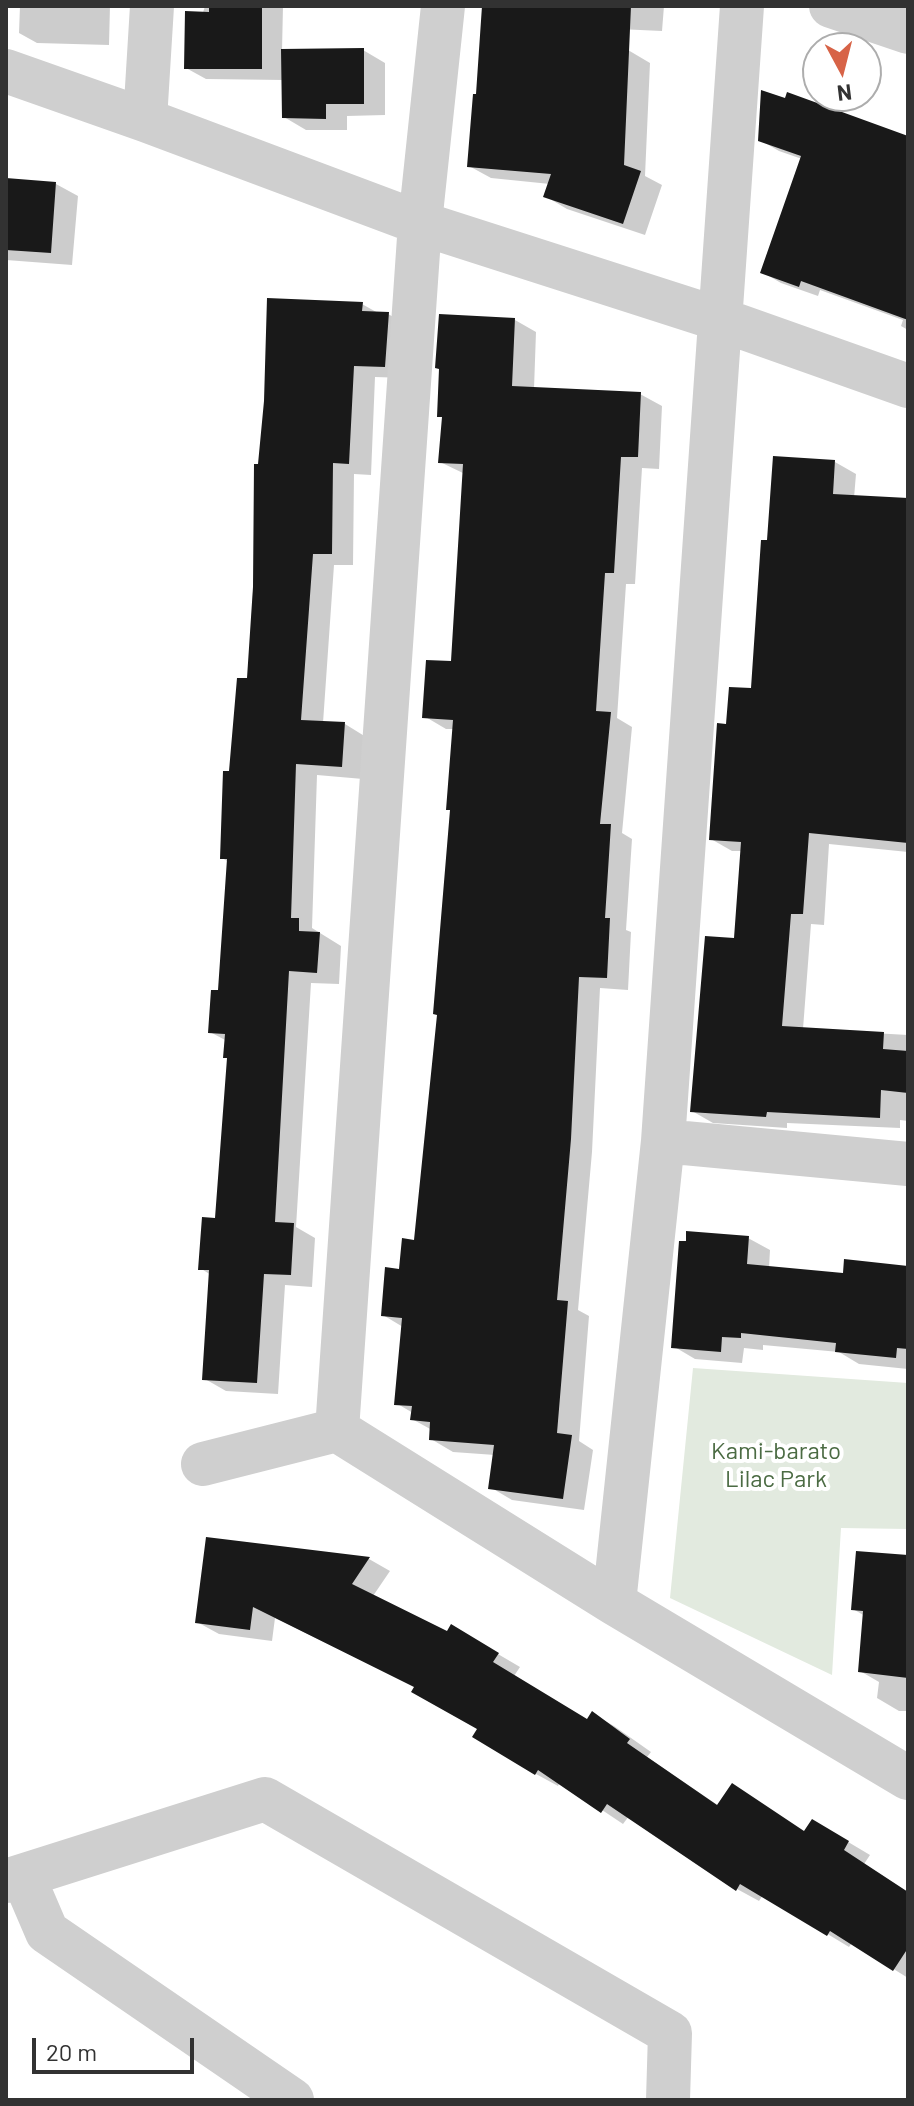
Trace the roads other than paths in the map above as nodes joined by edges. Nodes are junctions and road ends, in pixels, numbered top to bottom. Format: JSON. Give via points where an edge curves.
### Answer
{"nodes":[{"id":1,"x":152,"y":6,"type":"edge"},
{"id":2,"x":443,"y":6,"type":"edge"},
{"id":3,"x":742,"y":6,"type":"edge"},
{"id":4,"x":831,"y":6,"type":"edge"},
{"id":5,"x":908,"y":32,"type":"edge"},
{"id":6,"x":6,"y":71,"type":"edge"},
{"id":7,"x":145,"y":120,"type":"junction"},
{"id":8,"x":420,"y":223,"type":"junction"},
{"id":9,"x":719,"y":319,"type":"junction"},
{"id":10,"x":908,"y":386,"type":"edge"},
{"id":11,"x":663,"y":1141,"type":"junction"},
{"id":12,"x":908,"y":1164,"type":"edge"},
{"id":13,"x":337,"y":1430,"type":"junction"},
{"id":14,"x":203,"y":1464,"type":"dead end"},
{"id":15,"x":614,"y":1603,"type":"junction"},
{"id":16,"x":908,"y":1778,"type":"edge"},
{"id":17,"x":14,"y":1878,"type":"edge"},
{"id":18,"x":292,"y":2100,"type":"edge"},
{"id":19,"x":668,"y":2100,"type":"edge"}],
"edges":[{"from":1,"to":7,"type":"street"},
{"from":2,"to":8,"type":"street"},
{"from":3,"to":9,"type":"street"},
{"from":4,"to":5,"type":"street"},
{"from":6,"to":7,"type":"street"},
{"from":7,"to":8,"type":"street"},
{"from":8,"to":9,"type":"street"},
{"from":8,"to":13,"type":"street"},
{"from":9,"to":10,"type":"street"},
{"from":9,"to":11,"type":"street"},
{"from":11,"to":12,"type":"street"},
{"from":11,"to":15,"type":"street"},
{"from":13,"to":14,"type":"street"},
{"from":13,"to":15,"type":"street"},
{"from":15,"to":16,"type":"street"},
{"from":17,"to":18,"type":"street","via":[[47,1932]]},
{"from":17,"to":19,"type":"street","via":[[265,1799],[670,2033]]}]}
